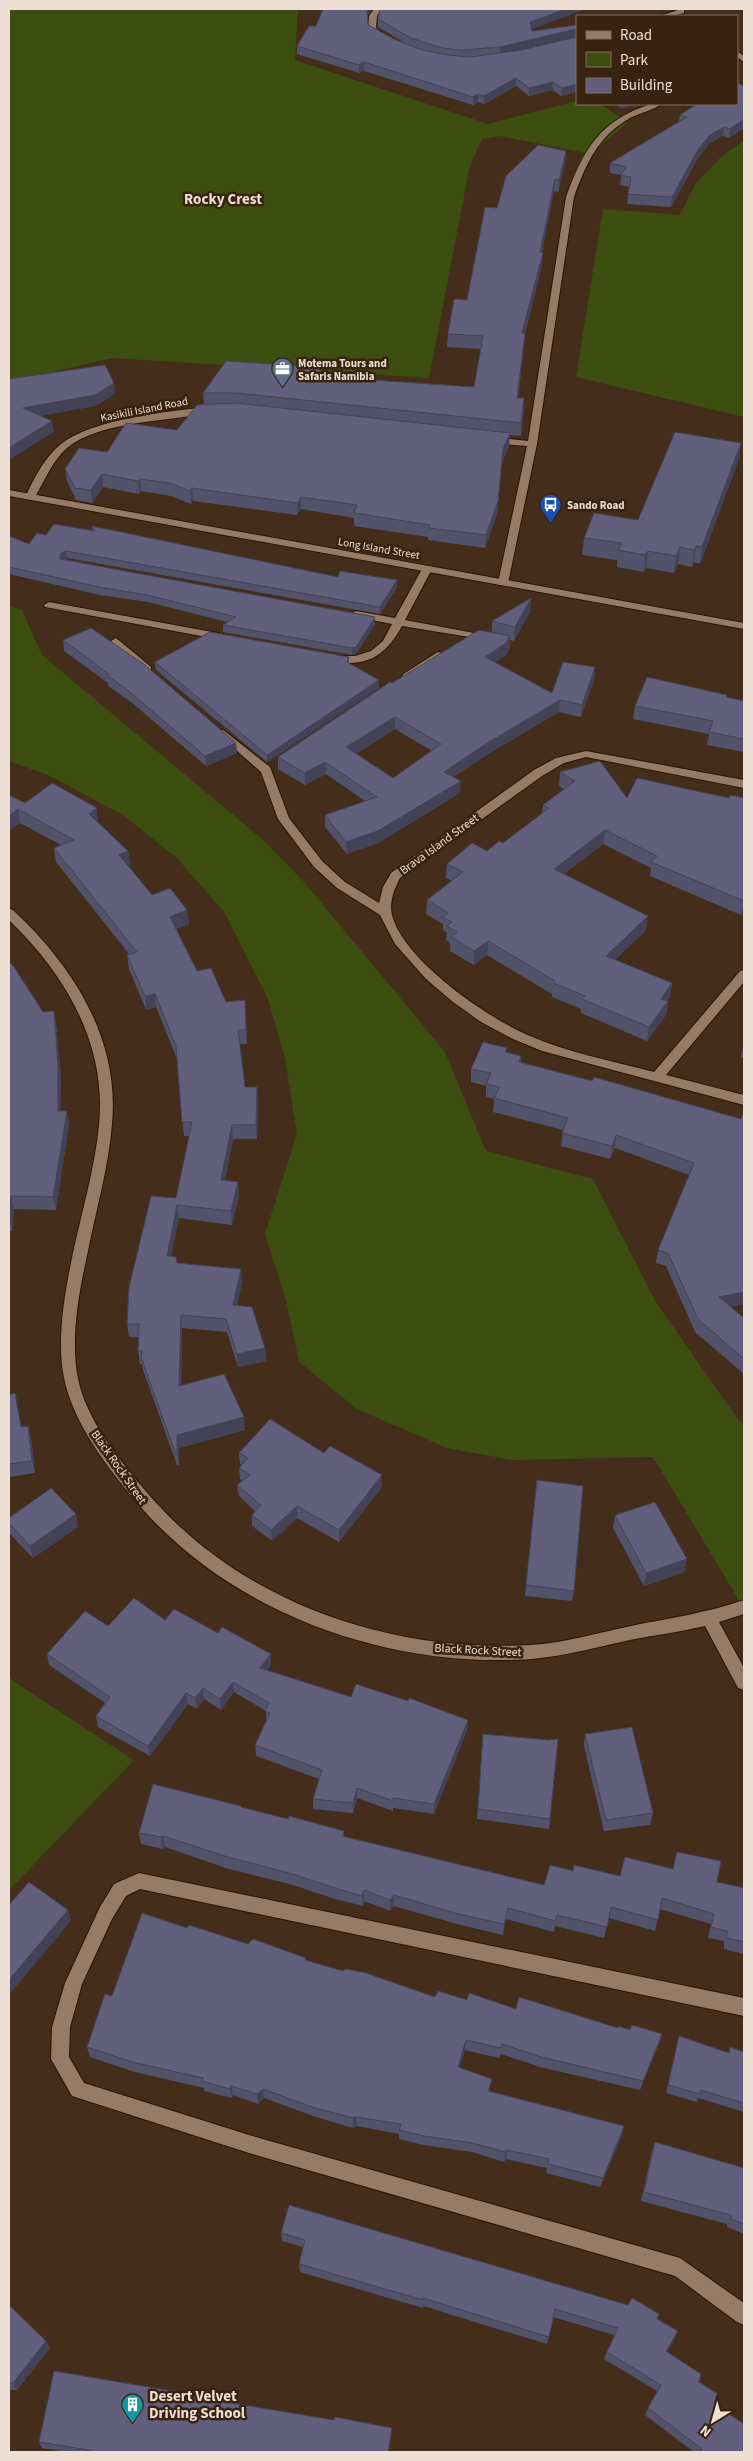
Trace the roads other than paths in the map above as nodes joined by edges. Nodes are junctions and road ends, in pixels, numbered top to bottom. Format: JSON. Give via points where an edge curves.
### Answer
{"nodes":[{"id":1,"x":377,"y":9,"type":"edge"},
{"id":2,"x":679,"y":10,"type":"edge"},
{"id":3,"x":666,"y":15,"type":"edge"},
{"id":4,"x":397,"y":45,"type":"edge"},
{"id":5,"x":656,"y":105,"type":"edge"},
{"id":6,"x":219,"y":410,"type":"edge"},
{"id":7,"x":483,"y":439,"type":"edge"},
{"id":8,"x":532,"y":444,"type":"junction"},
{"id":9,"x":9,"y":493,"type":"edge"},
{"id":10,"x":30,"y":498,"type":"junction"},
{"id":11,"x":427,"y":569,"type":"junction"},
{"id":12,"x":503,"y":583,"type":"junction"},
{"id":13,"x":49,"y":605,"type":"dead end"},
{"id":14,"x":349,"y":613,"type":"edge"},
{"id":15,"x":398,"y":622,"type":"junction"},
{"id":16,"x":744,"y":626,"type":"edge"},
{"id":17,"x":231,"y":639,"type":"edge"},
{"id":18,"x":116,"y":641,"type":"dead end"},
{"id":19,"x":500,"y":641,"type":"edge"},
{"id":20,"x":317,"y":655,"type":"edge"},
{"id":21,"x":438,"y":655,"type":"edge"},
{"id":22,"x":153,"y":674,"type":"edge"},
{"id":23,"x":397,"y":682,"type":"edge"},
{"id":24,"x":214,"y":725,"type":"edge"},
{"id":25,"x":744,"y":784,"type":"edge"},
{"id":26,"x":384,"y":912,"type":"junction"},
{"id":27,"x":9,"y":913,"type":"edge"},
{"id":28,"x":744,"y":974,"type":"edge"},
{"id":29,"x":657,"y":1078,"type":"junction"},
{"id":30,"x":744,"y":1100,"type":"edge"},
{"id":31,"x":744,"y":1606,"type":"edge"},
{"id":32,"x":709,"y":1619,"type":"junction"},
{"id":33,"x":744,"y":1683,"type":"edge"},
{"id":34,"x":744,"y":2007,"type":"edge"},
{"id":35,"x":744,"y":2315,"type":"edge"}],
"edges":[{"from":1,"to":4,"type":"street","via":[[372,28]]},
{"from":2,"to":3,"type":"street"},
{"from":5,"to":8,"type":"street","via":[[631,115],[597,140],[570,197]]},
{"from":6,"to":10,"type":"street","name":"Kasikili Island Road","via":[[192,412],[100,430],[75,439],[55,457]]},
{"from":7,"to":8,"type":"street"},
{"from":8,"to":12,"type":"street"},
{"from":9,"to":10,"type":"street","name":"Long Island Street"},
{"from":10,"to":11,"type":"street","name":"Long Island Street"},
{"from":11,"to":12,"type":"street","name":"Long Island Street"},
{"from":11,"to":15,"type":"street"},
{"from":12,"to":16,"type":"street","name":"Long Island Street"},
{"from":13,"to":17,"type":"street"},
{"from":14,"to":15,"type":"street"},
{"from":15,"to":19,"type":"street"},
{"from":15,"to":20,"type":"street","via":[[387,643],[367,658],[352,660]]},
{"from":18,"to":22,"type":"street"},
{"from":21,"to":23,"type":"street"},
{"from":24,"to":26,"type":"street","via":[[270,768],[284,819],[318,864],[341,885]]},
{"from":25,"to":26,"type":"street","name":"Brava Island Street","via":[[586,754],[560,760],[395,876],[386,890]]},
{"from":26,"to":29,"type":"street","via":[[392,932],[413,958],[448,994],[483,1018],[519,1037]]},
{"from":27,"to":32,"type":"street","name":"Black Rock Street","via":[[36,936],[70,980],[91,1024],[106,1079],[106,1123],[72,1291],[68,1339],[72,1382],[94,1434],[137,1496],[182,1543],[240,1584],[300,1614],[379,1638],[448,1650],[530,1652]]},
{"from":28,"to":29,"type":"street"},
{"from":29,"to":30,"type":"street"},
{"from":31,"to":32,"type":"street","name":"Black Rock Street"},
{"from":32,"to":33,"type":"street"},
{"from":34,"to":35,"type":"street","via":[[139,1881],[120,1890],[74,1983],[61,2027],[60,2059],[78,2090],[680,2268]]}]}
